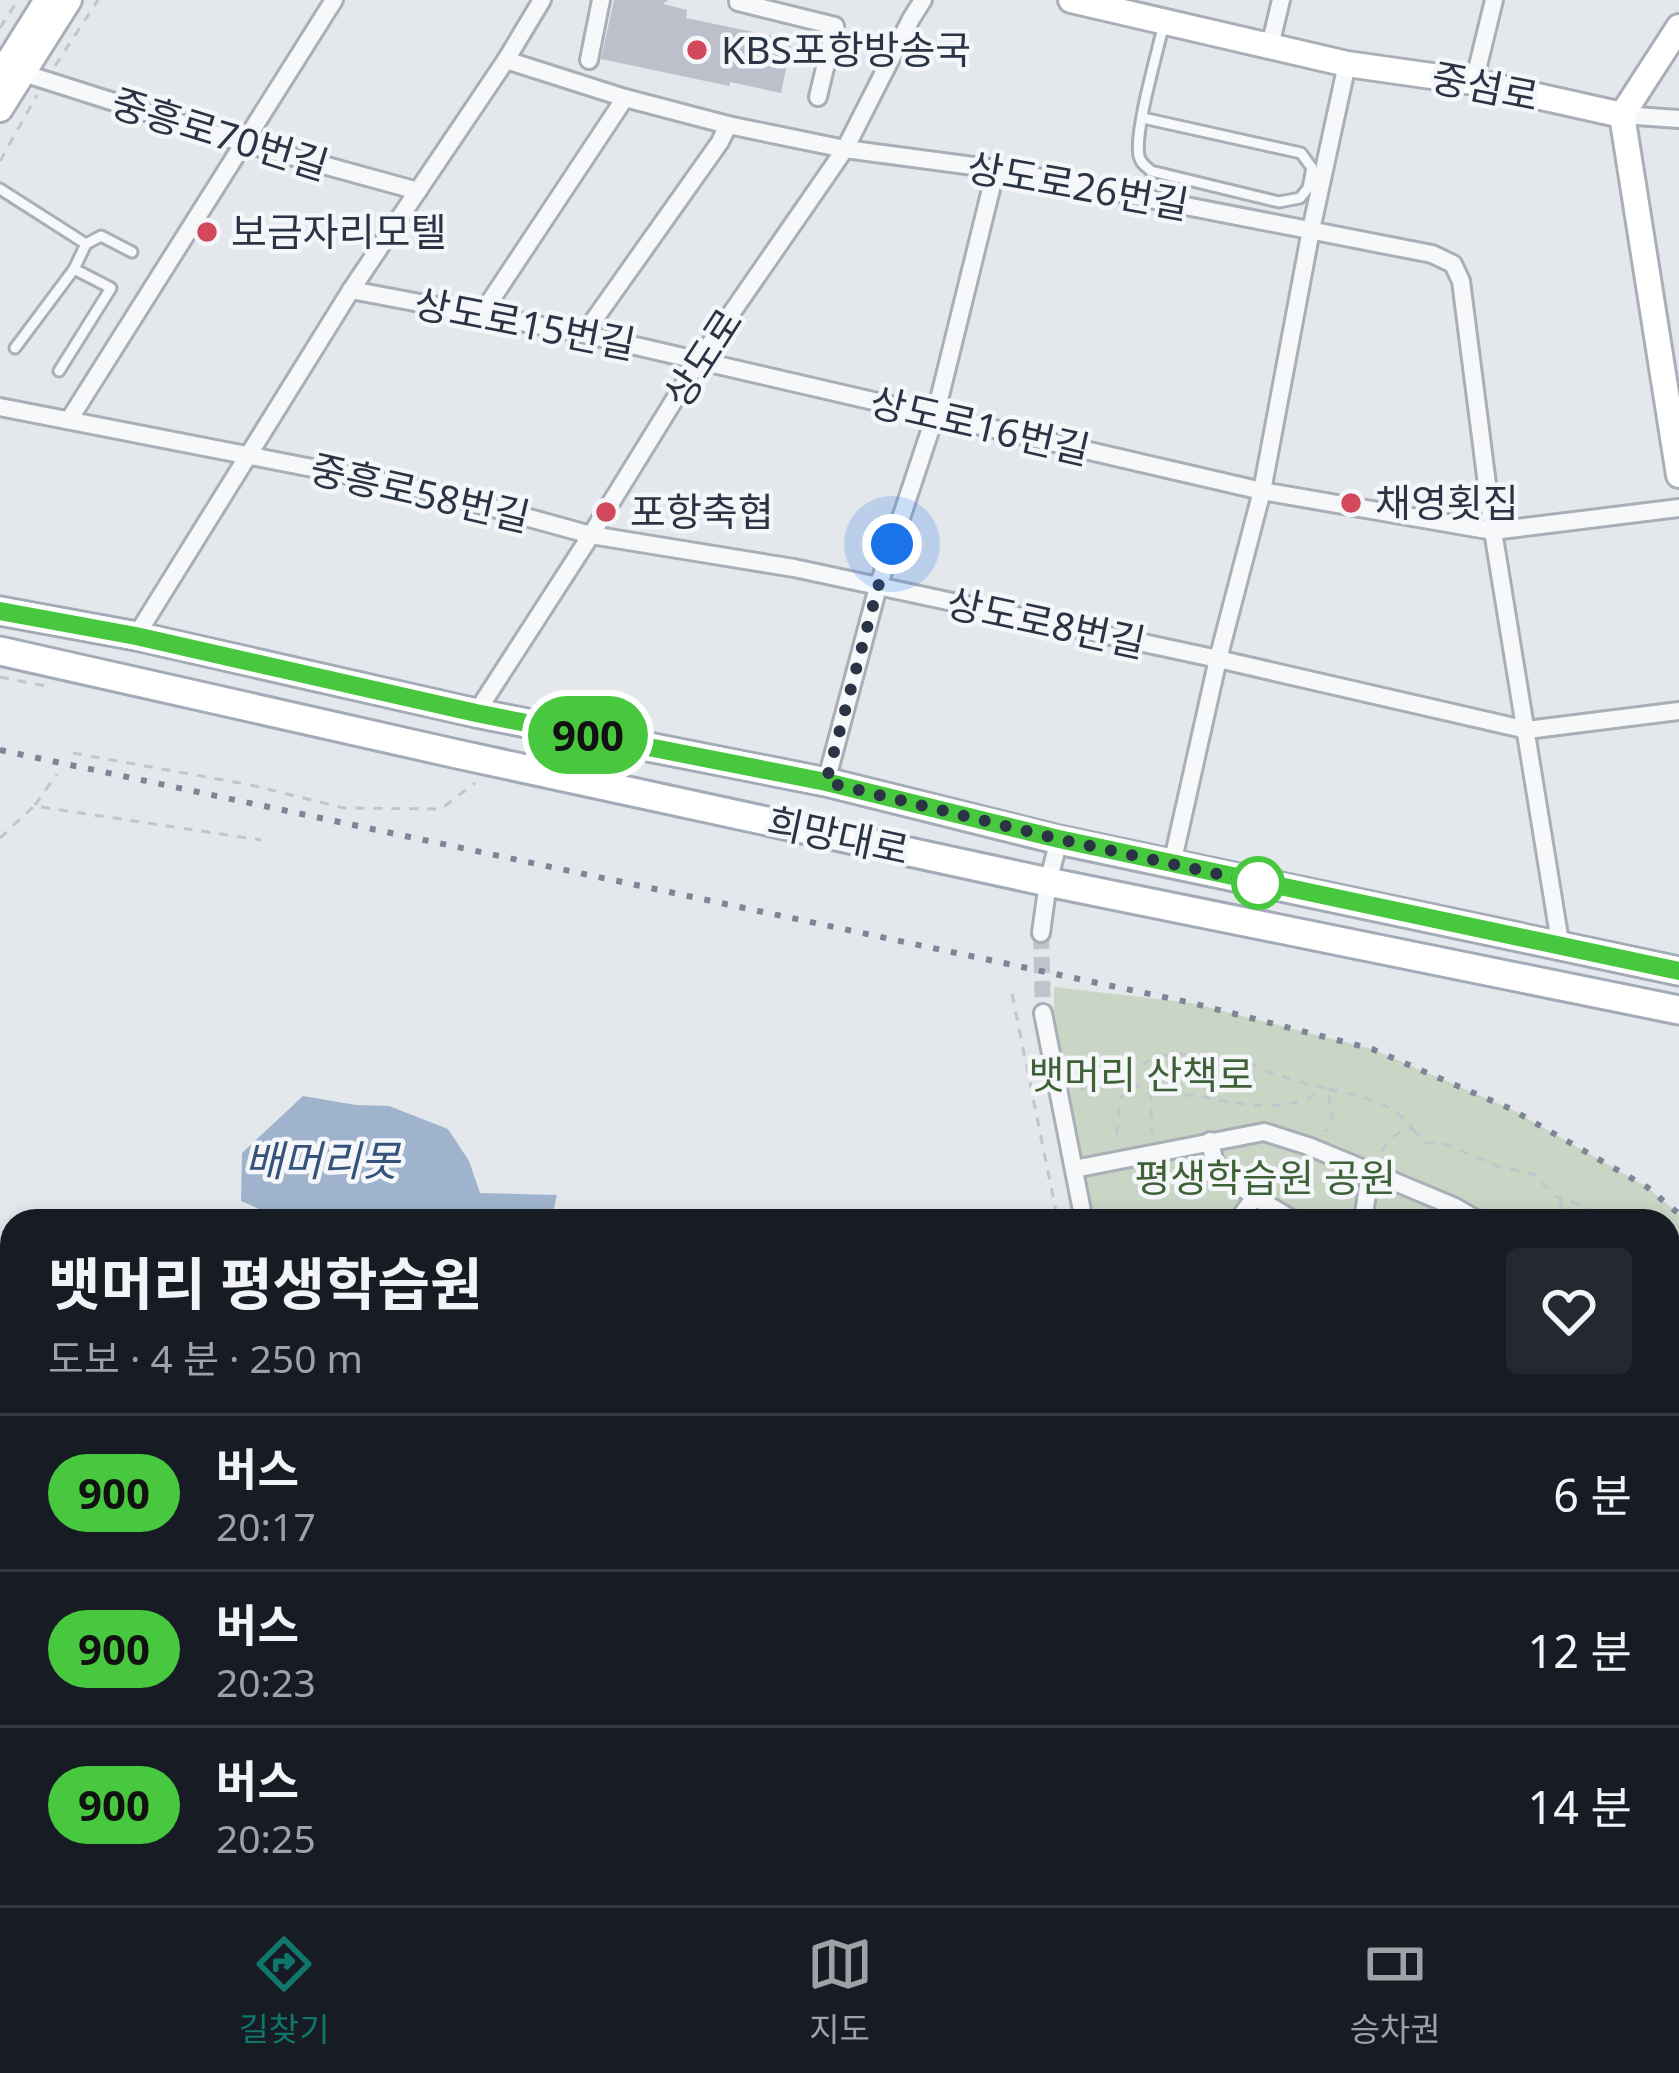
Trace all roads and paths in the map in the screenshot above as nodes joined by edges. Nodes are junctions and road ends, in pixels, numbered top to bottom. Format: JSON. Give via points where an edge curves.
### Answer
{"nodes":[{"id":1,"x":18,"y":0,"type":"edge"},
{"id":2,"x":47,"y":0,"type":"edge"},
{"id":3,"x":69,"y":0,"type":"edge"},
{"id":4,"x":334,"y":0,"type":"edge"},
{"id":5,"x":542,"y":0,"type":"edge"},
{"id":6,"x":601,"y":0,"type":"edge"},
{"id":7,"x":738,"y":0,"type":"edge"},
{"id":8,"x":923,"y":0,"type":"edge"},
{"id":9,"x":1072,"y":0,"type":"edge"},
{"id":10,"x":1281,"y":0,"type":"edge"},
{"id":11,"x":1494,"y":0,"type":"edge"},
{"id":12,"x":1165,"y":22,"type":"junction"},
{"id":13,"x":1679,"y":27,"type":"edge"},
{"id":14,"x":0,"y":28,"type":"edge"},
{"id":15,"x":1270,"y":46,"type":"junction"},
{"id":16,"x":506,"y":60,"type":"junction"},
{"id":17,"x":589,"y":60,"type":"dead end"},
{"id":18,"x":1347,"y":64,"type":"junction"},
{"id":19,"x":12,"y":74,"type":"edge"},
{"id":20,"x":1474,"y":82,"type":"junction"},
{"id":21,"x":818,"y":97,"type":"dead end"},
{"id":22,"x":625,"y":98,"type":"junction"},
{"id":23,"x":0,"y":109,"type":"edge"},
{"id":24,"x":1622,"y":115,"type":"junction"},
{"id":25,"x":1143,"y":118,"type":"junction"},
{"id":26,"x":1679,"y":118,"type":"edge"},
{"id":27,"x":728,"y":125,"type":"junction"},
{"id":28,"x":242,"y":143,"type":"junction"},
{"id":29,"x":845,"y":149,"type":"junction"},
{"id":30,"x":996,"y":169,"type":"junction"},
{"id":31,"x":0,"y":188,"type":"edge"},
{"id":32,"x":418,"y":191,"type":"junction"},
{"id":33,"x":1311,"y":230,"type":"junction"},
{"id":34,"x":86,"y":244,"type":"junction"},
{"id":35,"x":132,"y":252,"type":"dead end"},
{"id":36,"x":74,"y":269,"type":"junction"},
{"id":37,"x":351,"y":290,"type":"junction"},
{"id":38,"x":481,"y":315,"type":"junction"},
{"id":39,"x":584,"y":334,"type":"junction"},
{"id":40,"x":15,"y":348,"type":"dead end"},
{"id":41,"x":699,"y":360,"type":"junction"},
{"id":42,"x":59,"y":371,"type":"dead end"},
{"id":43,"x":0,"y":407,"type":"edge"},
{"id":44,"x":934,"y":416,"type":"junction"},
{"id":45,"x":68,"y":420,"type":"junction"},
{"id":46,"x":248,"y":454,"type":"junction"},
{"id":47,"x":1679,"y":475,"type":"edge"},
{"id":48,"x":1262,"y":491,"type":"junction"},
{"id":49,"x":1679,"y":508,"type":"edge"},
{"id":50,"x":1493,"y":531,"type":"junction"},
{"id":51,"x":591,"y":535,"type":"junction"},
{"id":52,"x":878,"y":587,"type":"junction"},
{"id":53,"x":0,"y":611,"type":"edge"},
{"id":54,"x":136,"y":636,"type":"junction"},
{"id":55,"x":0,"y":651,"type":"edge"},
{"id":56,"x":1218,"y":659,"type":"junction"},
{"id":57,"x":1679,"y":710,"type":"edge"},
{"id":58,"x":476,"y":713,"type":"junction"},
{"id":59,"x":1527,"y":730,"type":"junction"},
{"id":60,"x":73,"y":753,"type":"dead end"},
{"id":61,"x":500,"y":763,"type":"junction"},
{"id":62,"x":58,"y":774,"type":"dead end"},
{"id":63,"x":826,"y":782,"type":"junction"},
{"id":64,"x":34,"y":806,"type":"junction"},
{"id":65,"x":0,"y":838,"type":"edge"},
{"id":66,"x":261,"y":839,"type":"dead end"},
{"id":67,"x":1059,"y":839,"type":"junction"},
{"id":68,"x":1172,"y":864,"type":"junction"},
{"id":69,"x":1048,"y":882,"type":"junction"},
{"id":70,"x":1041,"y":933,"type":"tunnel mouth"},
{"id":71,"x":1562,"y":947,"type":"junction"},
{"id":72,"x":1679,"y":971,"type":"edge"},
{"id":73,"x":1012,"y":994,"type":"dead end"},
{"id":74,"x":1612,"y":995,"type":"junction"},
{"id":75,"x":1679,"y":1010,"type":"edge"},
{"id":76,"x":1043,"y":1013,"type":"tunnel mouth"},
{"id":77,"x":1679,"y":1030,"type":"edge"},
{"id":78,"x":1202,"y":1062,"type":"junction"},
{"id":79,"x":1128,"y":1075,"type":"junction"},
{"id":80,"x":1132,"y":1085,"type":"junction"},
{"id":81,"x":1324,"y":1088,"type":"junction"},
{"id":82,"x":1175,"y":1093,"type":"junction"},
{"id":83,"x":1151,"y":1095,"type":"junction"},
{"id":84,"x":1060,"y":1097,"type":"junction"},
{"id":85,"x":1216,"y":1099,"type":"junction"},
{"id":86,"x":1413,"y":1129,"type":"junction"},
{"id":87,"x":1210,"y":1141,"type":"junction"},
{"id":88,"x":1162,"y":1150,"type":"junction"},
{"id":89,"x":1316,"y":1150,"type":"junction"},
{"id":90,"x":1117,"y":1160,"type":"junction"},
{"id":91,"x":1073,"y":1169,"type":"junction"},
{"id":92,"x":1370,"y":1172,"type":"junction"},
{"id":93,"x":1255,"y":1197,"type":"junction"},
{"id":94,"x":1559,"y":1198,"type":"junction"},
{"id":95,"x":1056,"y":1209,"type":"edge"},
{"id":96,"x":1081,"y":1209,"type":"edge"},
{"id":97,"x":1246,"y":1209,"type":"edge"},
{"id":98,"x":1275,"y":1209,"type":"edge"},
{"id":99,"x":1365,"y":1209,"type":"edge"},
{"id":100,"x":1458,"y":1209,"type":"edge"},
{"id":101,"x":1562,"y":1209,"type":"edge"},
{"id":102,"x":1589,"y":1209,"type":"edge"}],
"edges":[{"from":1,"to":14,"type":"path"},
{"from":2,"to":19,"type":"main road"},
{"from":3,"to":19,"type":"main road"},
{"from":4,"to":28,"type":"street"},
{"from":5,"to":16,"type":"street"},
{"from":6,"to":17,"type":"street"},
{"from":7,"to":21,"type":"street","via":[[835,26]]},
{"from":8,"to":29,"type":"street","name":"상도로"},
{"from":9,"to":12,"type":"main road","name":"중섬로"},
{"from":10,"to":15,"type":"street"},
{"from":11,"to":20,"type":"street"},
{"from":12,"to":15,"type":"main road","name":"중섬로"},
{"from":12,"to":25,"type":"lane"},
{"from":13,"to":24,"type":"main road"},
{"from":15,"to":18,"type":"main road","name":"중섬로"},
{"from":16,"to":22,"type":"street","name":"상도로26번길"},
{"from":16,"to":32,"type":"street","name":"중흥로58번길"},
{"from":18,"to":20,"type":"main road","name":"중섬로"},
{"from":18,"to":33,"type":"street"},
{"from":19,"to":23,"type":"main road"},
{"from":19,"to":28,"type":"street","name":"중흥로70번길"},
{"from":20,"to":24,"type":"main road","name":"중섬로"},
{"from":22,"to":27,"type":"street","name":"상도로26번길"},
{"from":22,"to":38,"type":"street"},
{"from":24,"to":26,"type":"street"},
{"from":24,"to":47,"type":"main road"},
{"from":25,"to":25,"type":"lane","via":[[1138,154],[1151,171],[1279,202],[1308,188],[1312,168],[1301,153]]},
{"from":27,"to":29,"type":"street","name":"상도로26번길"},
{"from":27,"to":39,"type":"street"},
{"from":28,"to":32,"type":"street","name":"중흥로70번길"},
{"from":28,"to":45,"type":"street"},
{"from":29,"to":30,"type":"street","name":"상도로26번길"},
{"from":29,"to":41,"type":"street","name":"상도로"},
{"from":30,"to":33,"type":"street","name":"상도로26번길"},
{"from":30,"to":44,"type":"street"},
{"from":31,"to":34,"type":"lane"},
{"from":32,"to":37,"type":"street","name":"중흥로58번길"},
{"from":33,"to":48,"type":"street"},
{"from":33,"to":50,"type":"street","name":"상도로26번길","via":[[1453,264]]},
{"from":34,"to":35,"type":"lane","via":[[101,236]]},
{"from":34,"to":36,"type":"lane"},
{"from":36,"to":40,"type":"lane"},
{"from":36,"to":42,"type":"lane","via":[[111,288]]},
{"from":37,"to":38,"type":"street","name":"상도로15번길"},
{"from":37,"to":46,"type":"street","name":"중흥로58번길"},
{"from":38,"to":39,"type":"street","name":"상도로15번길"},
{"from":39,"to":41,"type":"street","name":"상도로15번길"},
{"from":41,"to":44,"type":"street","name":"상도로16번길"},
{"from":41,"to":51,"type":"street","name":"상도로"},
{"from":43,"to":45,"type":"street","name":"중흥로58번길"},
{"from":44,"to":48,"type":"street","name":"상도로16번길"},
{"from":44,"to":52,"type":"street"},
{"from":45,"to":46,"type":"street","name":"중흥로58번길"},
{"from":46,"to":51,"type":"street","name":"중흥로58번길"},
{"from":46,"to":54,"type":"street","name":"중흥로58번길"},
{"from":48,"to":50,"type":"street","name":"상도로16번길"},
{"from":48,"to":56,"type":"street"},
{"from":49,"to":50,"type":"street","name":"상도로16번길"},
{"from":50,"to":59,"type":"street"},
{"from":51,"to":52,"type":"street","name":"상도로8번길"},
{"from":51,"to":58,"type":"street","name":"상도로"},
{"from":52,"to":56,"type":"street","name":"상도로8번길"},
{"from":52,"to":63,"type":"street"},
{"from":53,"to":54,"type":"main road","name":"희망대로"},
{"from":54,"to":58,"type":"main road","name":"희망대로"},
{"from":55,"to":61,"type":"main road","name":"희망대로"},
{"from":56,"to":59,"type":"street","name":"상도로8번길"},
{"from":56,"to":68,"type":"street"},
{"from":57,"to":59,"type":"street","name":"상도로8번길"},
{"from":58,"to":63,"type":"main road","name":"희망대로"},
{"from":59,"to":71,"type":"street"},
{"from":60,"to":61,"type":"path","via":[[344,808],[441,809]]},
{"from":61,"to":69,"type":"main road","name":"희망대로"},
{"from":62,"to":64,"type":"path"},
{"from":63,"to":67,"type":"main road","name":"희망대로"},
{"from":64,"to":65,"type":"path"},
{"from":64,"to":66,"type":"path"},
{"from":67,"to":68,"type":"main road","name":"희망대로"},
{"from":67,"to":69,"type":"street"},
{"from":68,"to":71,"type":"main road","name":"희망대로"},
{"from":69,"to":70,"type":"street"},
{"from":69,"to":74,"type":"main road","name":"희망대로"},
{"from":71,"to":72,"type":"main road","name":"희망대로"},
{"from":73,"to":95,"type":"path"},
{"from":74,"to":75,"type":"main road","name":"희망대로"},
{"from":74,"to":77,"type":"main road"},
{"from":76,"to":84,"type":"street"},
{"from":78,"to":79,"type":"path","via":[[1170,1053]]},
{"from":78,"to":81,"type":"path","via":[[1244,1061]]},
{"from":78,"to":82,"type":"path"},
{"from":78,"to":85,"type":"path"},
{"from":79,"to":80,"type":"path"},
{"from":79,"to":84,"type":"path"},
{"from":80,"to":83,"type":"path"},
{"from":80,"to":90,"type":"path","via":[[1120,1099]]},
{"from":81,"to":85,"type":"path","via":[[1285,1106]]},
{"from":81,"to":86,"type":"path","via":[[1386,1106]]},
{"from":81,"to":89,"type":"path","via":[[1333,1116]]},
{"from":82,"to":83,"type":"path"},
{"from":82,"to":85,"type":"path"},
{"from":83,"to":88,"type":"path","via":[[1152,1135]]},
{"from":84,"to":91,"type":"street"},
{"from":86,"to":92,"type":"path","via":[[1389,1140]]},
{"from":86,"to":94,"type":"path","via":[[1427,1143],[1536,1175]]},
{"from":87,"to":88,"type":"street"},
{"from":87,"to":89,"type":"street","via":[[1264,1132]]},
{"from":87,"to":93,"type":"street","via":[[1216,1169]]},
{"from":88,"to":90,"type":"street"},
{"from":89,"to":92,"type":"street"},
{"from":90,"to":91,"type":"street"},
{"from":91,"to":96,"type":"street"},
{"from":92,"to":99,"type":"street"},
{"from":92,"to":100,"type":"street"},
{"from":93,"to":97,"type":"street"},
{"from":93,"to":98,"type":"street"},
{"from":94,"to":101,"type":"path"},
{"from":94,"to":102,"type":"path"}]}
